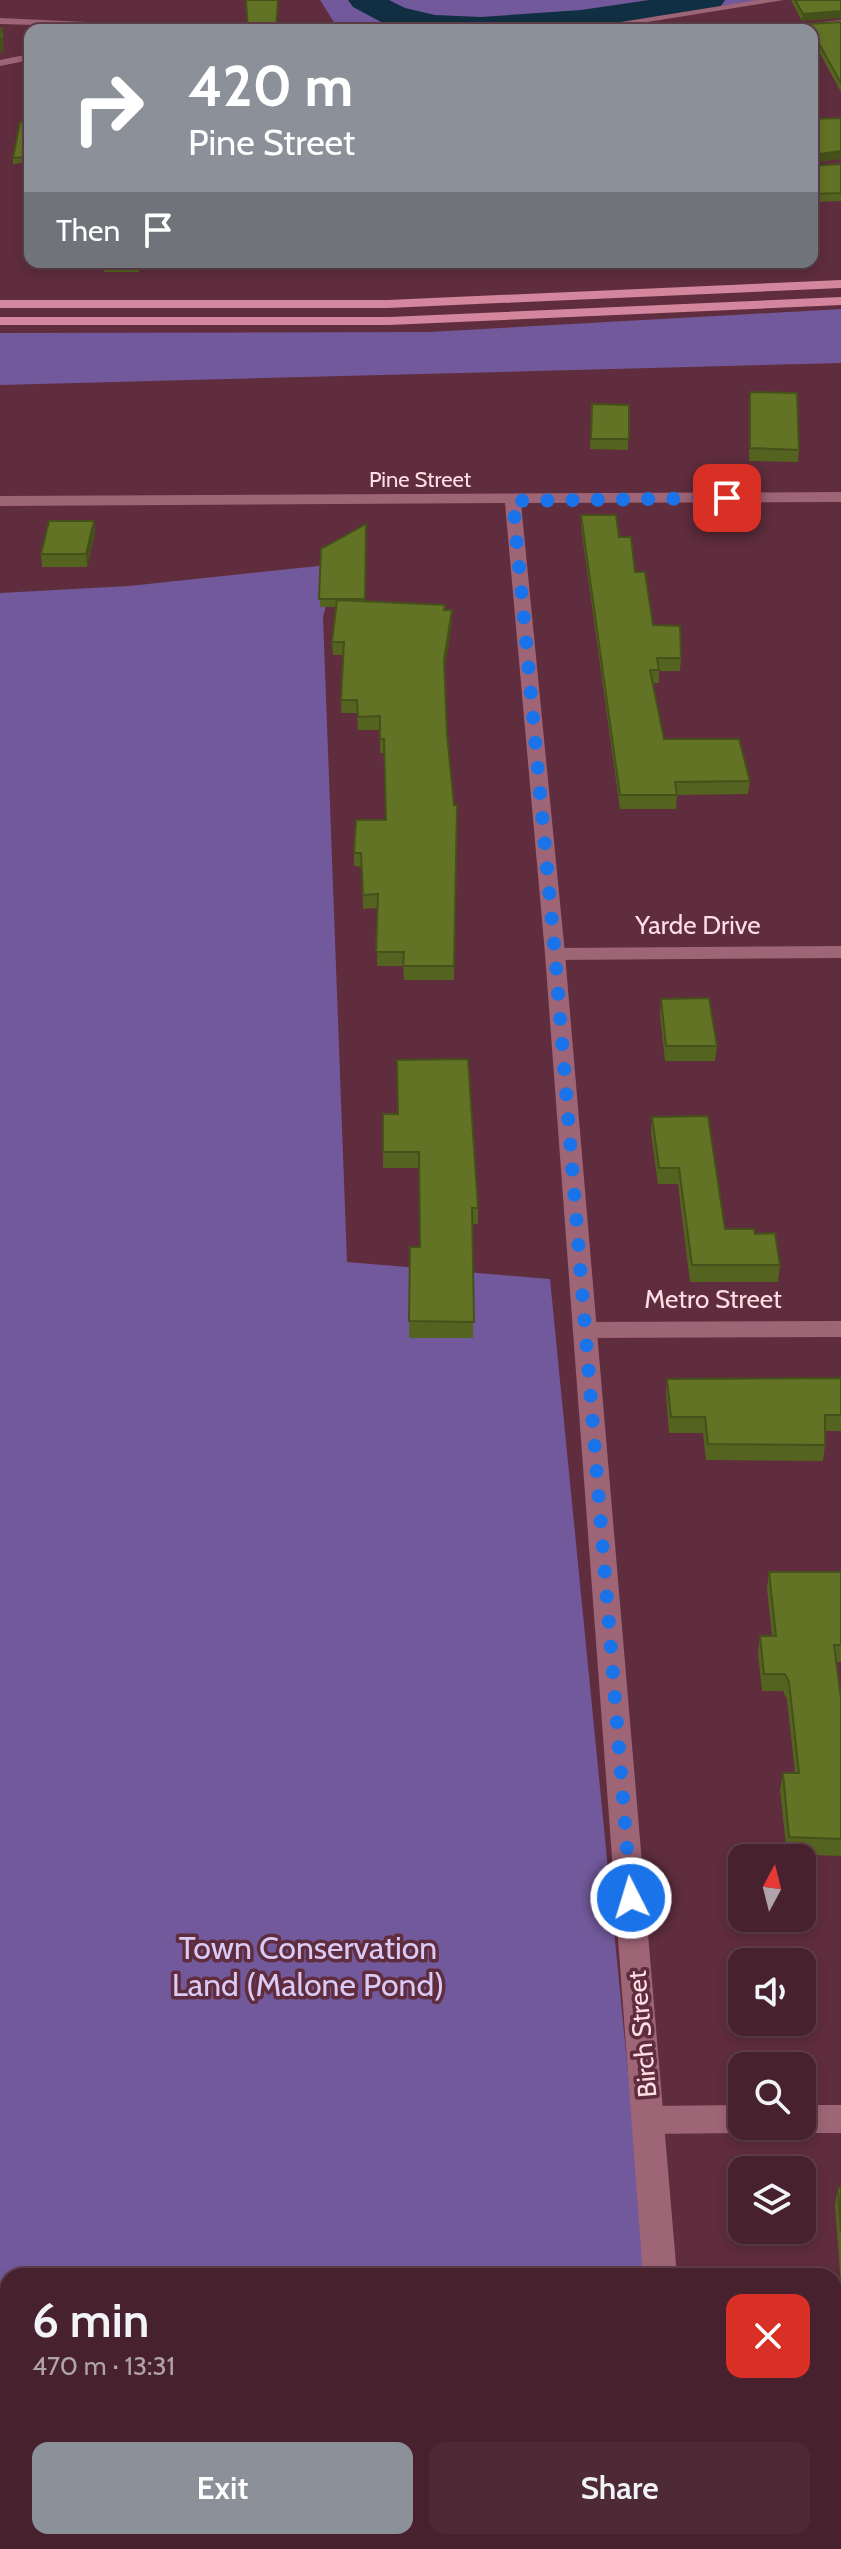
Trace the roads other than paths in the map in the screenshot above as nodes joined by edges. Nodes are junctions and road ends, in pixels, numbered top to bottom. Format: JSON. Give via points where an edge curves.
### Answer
{"nodes":[{"id":1,"x":779,"y":0,"type":"edge"},
{"id":2,"x":0,"y":21,"type":"edge"},
{"id":3,"x":841,"y":23,"type":"edge"},
{"id":4,"x":48,"y":24,"type":"edge"},
{"id":5,"x":617,"y":24,"type":"edge"},
{"id":6,"x":818,"y":26,"type":"edge"},
{"id":7,"x":24,"y":58,"type":"edge"},
{"id":8,"x":0,"y":63,"type":"edge"},
{"id":9,"x":841,"y":284,"type":"edge"},
{"id":10,"x":841,"y":301,"type":"edge"},
{"id":11,"x":0,"y":304,"type":"edge"},
{"id":12,"x":0,"y":321,"type":"edge"},
{"id":13,"x":841,"y":497,"type":"edge"},
{"id":14,"x":0,"y":501,"type":"edge"},
{"id":15,"x":513,"y":501,"type":"junction"},
{"id":16,"x":841,"y":952,"type":"edge"},
{"id":17,"x":555,"y":954,"type":"junction"},
{"id":18,"x":841,"y":1329,"type":"edge"},
{"id":19,"x":585,"y":1330,"type":"junction"},
{"id":20,"x":728,"y":2119,"type":"edge"},
{"id":21,"x":816,"y":2119,"type":"edge"},
{"id":22,"x":841,"y":2119,"type":"edge"},
{"id":23,"x":649,"y":2120,"type":"junction"},
{"id":24,"x":659,"y":2268,"type":"edge"}],
"edges":[{"from":1,"to":5,"type":"main road"},
{"from":2,"to":4,"type":"main road"},
{"from":3,"to":6,"type":"main road"},
{"from":7,"to":8,"type":"main road"},
{"from":9,"to":11,"type":"highway","via":[[388,304]]},
{"from":10,"to":12,"type":"highway","via":[[389,321]]},
{"from":13,"to":15,"type":"main road","name":"Pine Street"},
{"from":14,"to":15,"type":"main road","name":"Pine Street"},
{"from":15,"to":17,"type":"main road","name":"Birch Street"},
{"from":16,"to":17,"type":"main road","name":"Yarde Drive"},
{"from":17,"to":19,"type":"main road","name":"Birch Street"},
{"from":18,"to":19,"type":"main road","name":"Metro Street"},
{"from":19,"to":23,"type":"main road","name":"Birch Street"},
{"from":20,"to":23,"type":"main road"},
{"from":21,"to":22,"type":"main road"},
{"from":23,"to":24,"type":"main road","name":"Birch Street"}]}
